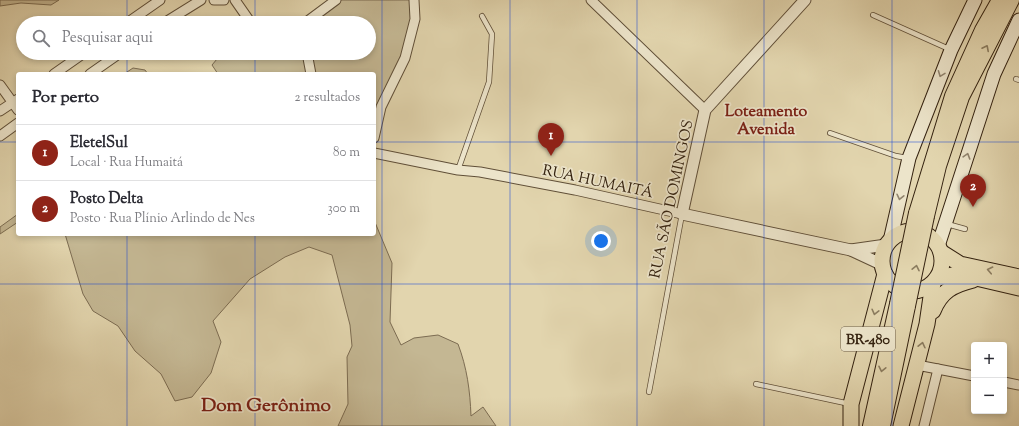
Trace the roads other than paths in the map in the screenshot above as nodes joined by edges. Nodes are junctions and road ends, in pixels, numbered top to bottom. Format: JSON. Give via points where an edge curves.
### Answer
{"nodes":[{"id":1,"x":160,"y":0,"type":"edge"},
{"id":2,"x":200,"y":0,"type":"edge"},
{"id":3,"x":214,"y":0,"type":"edge"},
{"id":4,"x":224,"y":0,"type":"edge"},
{"id":5,"x":235,"y":0,"type":"edge"},
{"id":6,"x":336,"y":0,"type":"edge"},
{"id":7,"x":414,"y":0,"type":"edge"},
{"id":8,"x":591,"y":0,"type":"edge"},
{"id":9,"x":805,"y":0,"type":"edge"},
{"id":10,"x":975,"y":0,"type":"edge"},
{"id":11,"x":999,"y":0,"type":"edge"},
{"id":12,"x":1012,"y":0,"type":"edge"},
{"id":13,"x":873,"y":15,"type":"dead end"},
{"id":14,"x":137,"y":16,"type":"edge"},
{"id":15,"x":175,"y":16,"type":"edge"},
{"id":16,"x":246,"y":16,"type":"edge"},
{"id":17,"x":315,"y":16,"type":"edge"},
{"id":18,"x":482,"y":16,"type":"dead end"},
{"id":19,"x":1019,"y":20,"type":"edge"},
{"id":20,"x":951,"y":50,"type":"junction"},
{"id":21,"x":74,"y":60,"type":"edge"},
{"id":22,"x":110,"y":60,"type":"edge"},
{"id":23,"x":309,"y":60,"type":"edge"},
{"id":24,"x":57,"y":72,"type":"edge"},
{"id":25,"x":93,"y":72,"type":"edge"},
{"id":26,"x":311,"y":72,"type":"edge"},
{"id":27,"x":0,"y":84,"type":"edge"},
{"id":28,"x":16,"y":104,"type":"edge"},
{"id":29,"x":705,"y":110,"type":"junction"},
{"id":30,"x":0,"y":111,"type":"edge"},
{"id":31,"x":16,"y":124,"type":"edge"},
{"id":32,"x":376,"y":129,"type":"edge"},
{"id":33,"x":830,"y":133,"type":"dead end"},
{"id":34,"x":0,"y":136,"type":"edge"},
{"id":35,"x":376,"y":153,"type":"edge"},
{"id":36,"x":909,"y":158,"type":"junction"},
{"id":37,"x":458,"y":170,"type":"junction"},
{"id":38,"x":682,"y":214,"type":"junction"},
{"id":39,"x":922,"y":214,"type":"junction"},
{"id":40,"x":944,"y":224,"type":"junction"},
{"id":41,"x":965,"y":229,"type":"dead end"},
{"id":42,"x":888,"y":243,"type":"junction"},
{"id":43,"x":939,"y":249,"type":"junction"},
{"id":44,"x":851,"y":250,"type":"junction"},
{"id":45,"x":883,"y":269,"type":"junction"},
{"id":46,"x":1019,"y":277,"type":"edge"},
{"id":47,"x":977,"y":279,"type":"junction"},
{"id":48,"x":935,"y":280,"type":"junction"},
{"id":49,"x":1019,"y":288,"type":"edge"},
{"id":50,"x":902,"y":305,"type":"junction"},
{"id":51,"x":926,"y":324,"type":"junction"},
{"id":52,"x":917,"y":365,"type":"junction"},
{"id":53,"x":938,"y":369,"type":"junction"},
{"id":54,"x":971,"y":375,"type":"edge"},
{"id":55,"x":1007,"y":383,"type":"edge"},
{"id":56,"x":756,"y":384,"type":"dead end"},
{"id":57,"x":1019,"y":385,"type":"edge"},
{"id":58,"x":649,"y":392,"type":"dead end"},
{"id":59,"x":851,"y":404,"type":"junction"},
{"id":60,"x":846,"y":426,"type":"edge"},
{"id":61,"x":851,"y":426,"type":"edge"},
{"id":62,"x":870,"y":426,"type":"edge"},
{"id":63,"x":883,"y":426,"type":"edge"},
{"id":64,"x":902,"y":426,"type":"edge"},
{"id":65,"x":924,"y":426,"type":"edge"}],
"edges":[{"from":1,"to":14,"type":"street"},
{"from":2,"to":15,"type":"street"},
{"from":3,"to":4,"type":"street"},
{"from":5,"to":16,"type":"street"},
{"from":6,"to":17,"type":"street"},
{"from":7,"to":32,"type":"street","via":[[416,19],[405,58],[381,107]]},
{"from":8,"to":29,"type":"street"},
{"from":9,"to":29,"type":"street","name":"RUA SÃO DOMINGOS"},
{"from":10,"to":20,"type":"main road"},
{"from":11,"to":39,"type":"main road","via":[[982,30],[952,96]]},
{"from":39,"to":12,"type":"main road","one_way":true,"via":[[962,97]]},
{"from":13,"to":20,"type":"lane"},
{"from":18,"to":37,"type":"lane","via":[[492,34],[489,82]]},
{"from":40,"to":19,"type":"main road","one_way":true,"via":[[994,74]]},
{"from":20,"to":36,"type":"main road","one_way":true},
{"from":21,"to":24,"type":"street"},
{"from":22,"to":25,"type":"street"},
{"from":23,"to":26,"type":"street"},
{"from":27,"to":28,"type":"street"},
{"from":28,"to":30,"type":"street"},
{"from":29,"to":38,"type":"street","name":"RUA SÃO DOMINGOS"},
{"from":31,"to":34,"type":"street"},
{"from":33,"to":36,"type":"lane","via":[[896,156]]},
{"from":35,"to":37,"type":"street","name":"RUA HUMAITÁ"},
{"from":36,"to":42,"type":"main road","one_way":true},
{"from":37,"to":38,"type":"street","name":"RUA HUMAITÁ","via":[[480,172]]},
{"from":38,"to":44,"type":"street","name":"RUA HUMAITÁ"},
{"from":38,"to":58,"type":"lane","name":"RUA SÃO DOMINGOS"},
{"from":39,"to":50,"type":"main road","bridge":true},
{"from":40,"to":41,"type":"lane"},
{"from":40,"to":43,"type":"main road"},
{"from":42,"to":43,"type":"highway","via":[[899,234],[917,232],[929,236]]},
{"from":42,"to":44,"type":"street","name":"RUA HUMAITÁ"},
{"from":42,"to":45,"type":"highway"},
{"from":46,"to":43,"type":"highway","one_way":true,"via":[[960,264]]},
{"from":43,"to":48,"type":"highway","via":[[942,265]]},
{"from":44,"to":45,"type":"street","name":"RUA HUMAITÁ"},
{"from":45,"to":48,"type":"highway","via":[[897,288],[909,291],[922,290]]},
{"from":45,"to":59,"type":"highway","number":"BR-480","one_way":true},
{"from":47,"to":48,"type":"highway","via":[[959,274]]},
{"from":47,"to":49,"type":"highway"},
{"from":47,"to":51,"type":"highway","via":[[948,288],[936,302]]},
{"from":48,"to":51,"type":"highway"},
{"from":50,"to":62,"type":"main road","number":"BR-480","one_way":true},
{"from":50,"to":63,"type":"main road","number":"BR-480"},
{"from":52,"to":51,"type":"highway","one_way":true},
{"from":52,"to":53,"type":"street"},
{"from":52,"to":64,"type":"highway"},
{"from":53,"to":54,"type":"street"},
{"from":53,"to":65,"type":"street"},
{"from":55,"to":57,"type":"street"},
{"from":56,"to":59,"type":"lane"},
{"from":59,"to":60,"type":"main road","number":"BR-480"},
{"from":59,"to":61,"type":"highway"}]}
